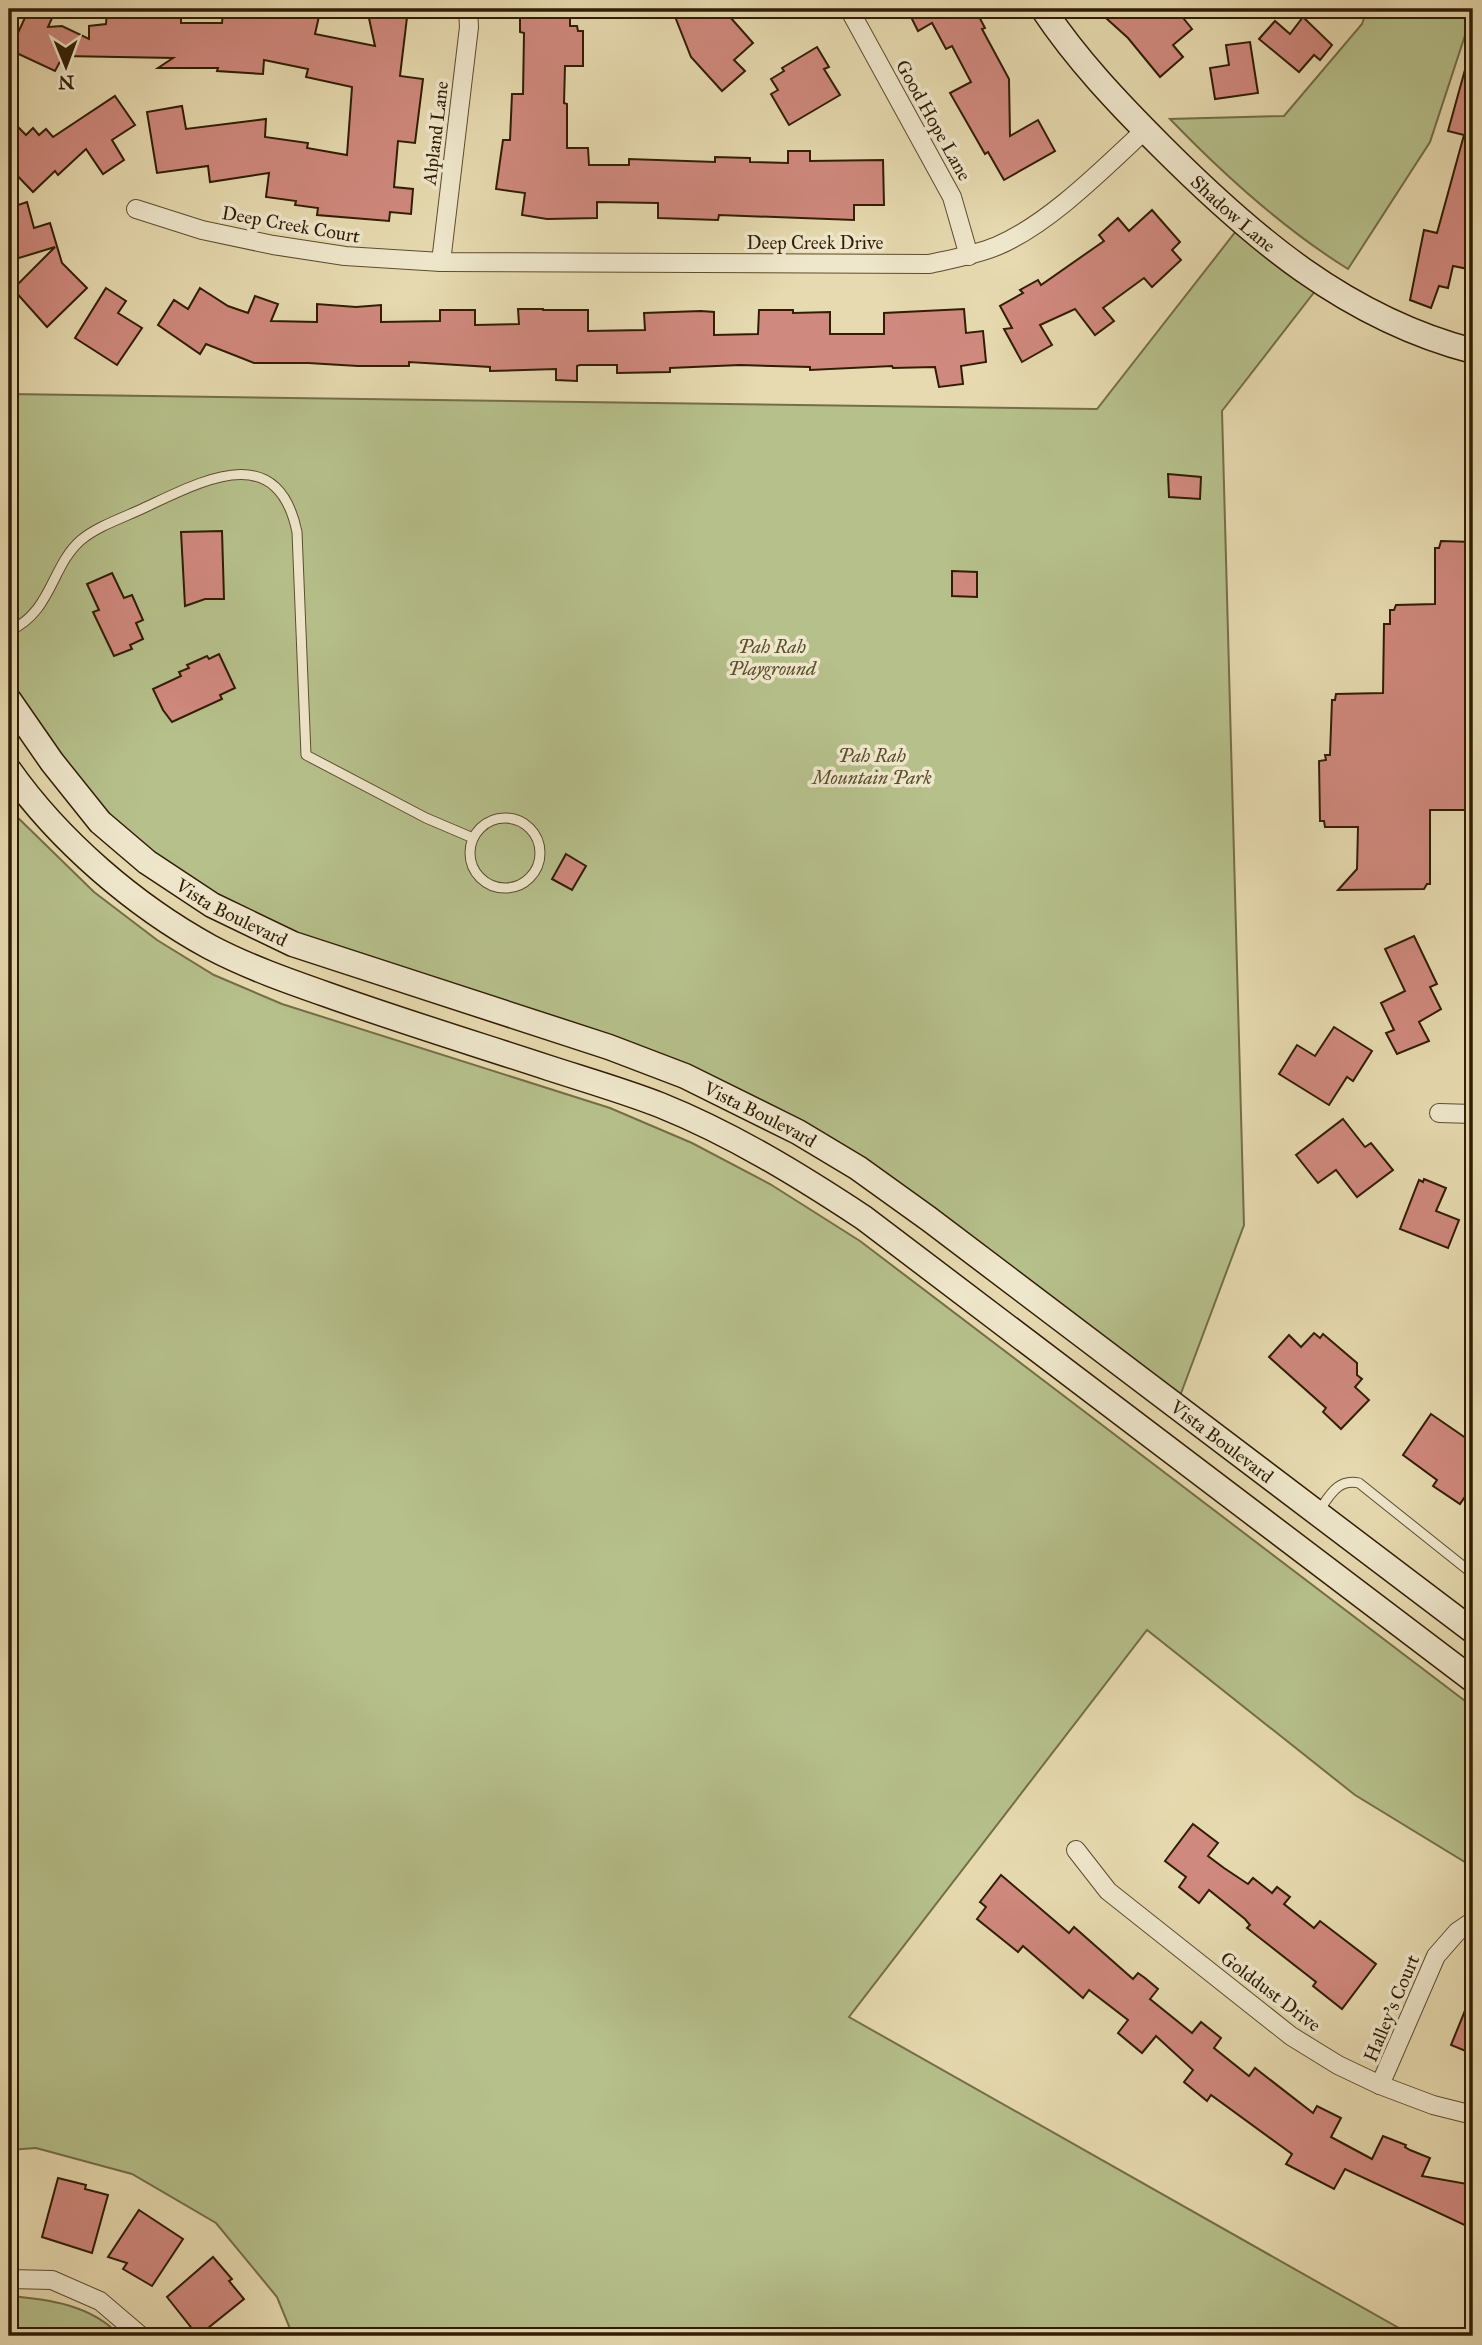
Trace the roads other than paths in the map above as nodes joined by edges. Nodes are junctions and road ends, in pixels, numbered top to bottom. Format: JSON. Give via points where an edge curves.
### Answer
{"nodes":[{"id":1,"x":468,"y":9,"type":"edge"},
{"id":2,"x":849,"y":9,"type":"edge"},
{"id":3,"x":1043,"y":9,"type":"edge"},
{"id":4,"x":1145,"y":130,"type":"junction"},
{"id":5,"x":136,"y":209,"type":"dead end"},
{"id":6,"x":969,"y":256,"type":"junction"},
{"id":7,"x":441,"y":262,"type":"junction"},
{"id":8,"x":1473,"y":351,"type":"edge"},
{"id":9,"x":9,"y":631,"type":"edge"},
{"id":10,"x":9,"y":700,"type":"edge"},
{"id":11,"x":9,"y":770,"type":"edge"},
{"id":12,"x":9,"y":786,"type":"edge"},
{"id":13,"x":32,"y":798,"type":"junction"},
{"id":14,"x":472,"y":838,"type":"junction"},
{"id":15,"x":1439,"y":1114,"type":"dead end"},
{"id":16,"x":1473,"y":1114,"type":"edge"},
{"id":17,"x":1317,"y":1513,"type":"junction"},
{"id":18,"x":1473,"y":1574,"type":"edge"},
{"id":19,"x":1473,"y":1631,"type":"edge"},
{"id":20,"x":1473,"y":1680,"type":"edge"},
{"id":21,"x":1076,"y":1850,"type":"dead end"},
{"id":22,"x":1473,"y":1921,"type":"edge"},
{"id":23,"x":1380,"y":2085,"type":"junction"},
{"id":24,"x":1473,"y":2115,"type":"edge"},
{"id":25,"x":9,"y":2279,"type":"edge"},
{"id":26,"x":141,"y":2336,"type":"edge"}],
"edges":[{"from":1,"to":7,"type":"street","name":"Alpland Lane"},
{"from":2,"to":6,"type":"street","name":"Good Hope Lane","via":[[952,197]]},
{"from":3,"to":4,"type":"main road","name":"Shadow Lane","via":[[1094,77]]},
{"from":4,"to":6,"type":"street","name":"Deep Creek Drive","via":[[1028,230]]},
{"from":4,"to":8,"type":"main road","name":"Shadow Lane","via":[[1246,227],[1313,278],[1396,325]]},
{"from":5,"to":7,"type":"street","name":"Deep Creek Court","via":[[202,230],[273,245],[345,256]]},
{"from":6,"to":7,"type":"street","name":"Deep Creek Drive","via":[[929,264]]},
{"from":9,"to":14,"type":"lane","via":[[42,603],[73,547],[93,532],[209,479],[238,473],[262,478],[280,492],[297,532],[306,755]]},
{"from":10,"to":17,"type":"main road","name":"Vista Boulevard","via":[[100,822],[147,862],[212,905],[293,943],[685,1076],[798,1132],[929,1219]]},
{"from":11,"to":13,"type":"main road","name":"Vista Boulevard"},
{"from":12,"to":13,"type":"main road"},
{"from":13,"to":20,"type":"main road","name":"Vista Boulevard","via":[[108,876],[148,909],[210,947],[381,1014],[660,1105],[801,1176],[874,1225]]},
{"from":14,"to":14,"type":"lane","via":[[474,871],[491,885],[502,888],[523,883],[537,866],[540,855],[533,832],[513,819],[489,821]]},
{"from":15,"to":16,"type":"street"},
{"from":17,"to":18,"type":"lane","via":[[1342,1483],[1359,1483]]},
{"from":17,"to":19,"type":"main road","name":"Vista Boulevard"},
{"from":21,"to":23,"type":"street","name":"Golddust Drive","via":[[1108,1891],[1291,2036]]},
{"from":22,"to":23,"type":"street","name":"Halley's Court","via":[[1436,1956]]},
{"from":23,"to":24,"type":"street","name":"Golddust Drive"},
{"from":25,"to":26,"type":"street","via":[[52,2280],[100,2301]]}]}
